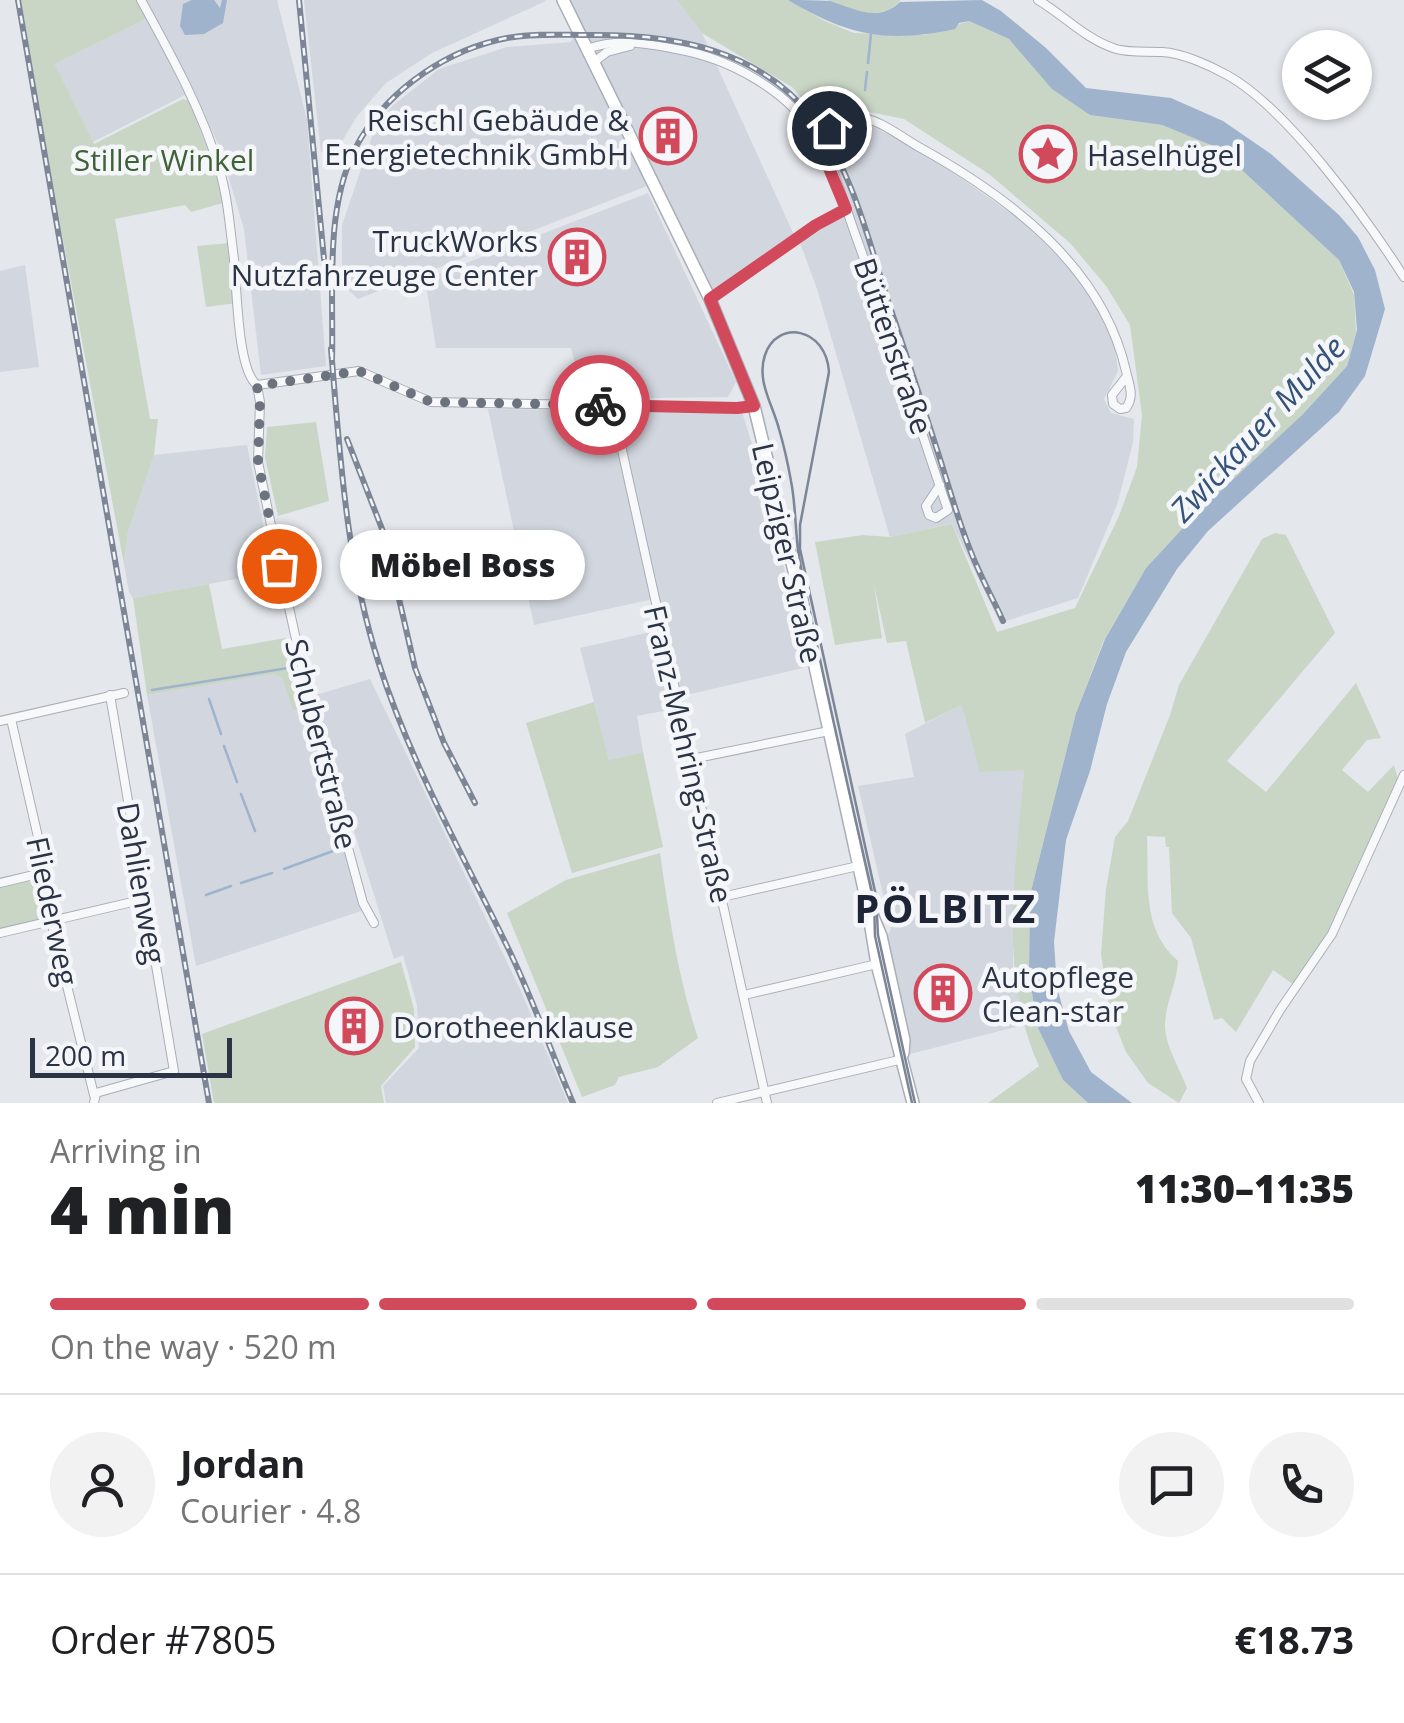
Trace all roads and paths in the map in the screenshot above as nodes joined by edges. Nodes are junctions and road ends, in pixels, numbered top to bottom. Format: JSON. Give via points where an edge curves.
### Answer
{"nodes":[{"id":1,"x":142,"y":0,"type":"edge"},
{"id":2,"x":563,"y":0,"type":"edge"},
{"id":3,"x":1038,"y":0,"type":"edge"},
{"id":4,"x":644,"y":44,"type":"junction"},
{"id":5,"x":586,"y":49,"type":"junction"},
{"id":6,"x":593,"y":63,"type":"junction"},
{"id":7,"x":816,"y":137,"type":"junction"},
{"id":8,"x":846,"y":209,"type":"junction"},
{"id":9,"x":1404,"y":277,"type":"edge"},
{"id":10,"x":710,"y":299,"type":"junction"},
{"id":11,"x":1127,"y":376,"type":"dead end"},
{"id":12,"x":257,"y":386,"type":"junction"},
{"id":13,"x":612,"y":405,"type":"junction"},
{"id":14,"x":754,"y":406,"type":"junction"},
{"id":15,"x":940,"y":484,"type":"dead end"},
{"id":16,"x":124,"y":693,"type":"dead end"},
{"id":17,"x":110,"y":696,"type":"junction"},
{"id":18,"x":11,"y":719,"type":"junction"},
{"id":19,"x":0,"y":721,"type":"edge"},
{"id":20,"x":829,"y":731,"type":"junction"},
{"id":21,"x":692,"y":759,"type":"junction"},
{"id":22,"x":1404,"y":775,"type":"edge"},
{"id":23,"x":858,"y":866,"type":"junction"},
{"id":24,"x":46,"y":872,"type":"junction"},
{"id":25,"x":0,"y":883,"type":"edge"},
{"id":26,"x":722,"y":897,"type":"junction"},
{"id":27,"x":145,"y":899,"type":"junction"},
{"id":28,"x":867,"y":903,"type":"junction"},
{"id":29,"x":52,"y":921,"type":"junction"},
{"id":30,"x":374,"y":923,"type":"dead end"},
{"id":31,"x":0,"y":933,"type":"edge"},
{"id":32,"x":877,"y":964,"type":"junction"},
{"id":33,"x":744,"y":995,"type":"junction"},
{"id":34,"x":903,"y":1060,"type":"junction"},
{"id":35,"x":766,"y":1098,"type":"edge"},
{"id":36,"x":95,"y":1103,"type":"edge"},
{"id":37,"x":717,"y":1103,"type":"edge"},
{"id":38,"x":913,"y":1103,"type":"edge"},
{"id":39,"x":1259,"y":1103,"type":"edge"}],
"edges":[{"from":1,"to":12,"type":"street","name":"Schubertstraße","via":[[220,169],[244,357]]},
{"from":2,"to":5,"type":"street","name":"Leipziger Straße"},
{"from":3,"to":9,"type":"street","via":[[1092,40],[1121,51],[1167,52],[1248,88],[1326,171]]},
{"from":4,"to":5,"type":"street","name":"Büttenstraße","via":[[619,41]]},
{"from":4,"to":6,"type":"street","name":"Büttenstraße","via":[[621,47]]},
{"from":4,"to":7,"type":"street","name":"Büttenstraße","via":[[686,50],[738,70],[781,97]]},
{"from":5,"to":6,"type":"street","name":"Leipziger Straße"},
{"from":6,"to":10,"type":"street","name":"Leipziger Straße"},
{"from":7,"to":8,"type":"street","name":"Büttenstraße"},
{"from":7,"to":11,"type":"street","via":[[848,118],[869,120],[1008,206],[1050,240],[1102,304]]},
{"from":8,"to":10,"type":"street"},
{"from":8,"to":15,"type":"street","name":"Büttenstraße"},
{"from":10,"to":14,"type":"street","name":"Leipziger Straße"},
{"from":12,"to":13,"type":"street","via":[[359,371],[431,402]]},
{"from":12,"to":30,"type":"street","name":"Schubertstraße","via":[[258,462],[301,670]]},
{"from":13,"to":14,"type":"street"},
{"from":13,"to":21,"type":"street","name":"Franz-Mehring-Straße"},
{"from":14,"to":20,"type":"street","name":"Leipziger Straße"},
{"from":16,"to":17,"type":"street"},
{"from":17,"to":18,"type":"street"},
{"from":17,"to":27,"type":"street","name":"Dahlienweg"},
{"from":18,"to":19,"type":"street"},
{"from":18,"to":24,"type":"street","name":"Fliederweg"},
{"from":20,"to":21,"type":"street"},
{"from":20,"to":23,"type":"street","name":"Leipziger Straße"},
{"from":21,"to":26,"type":"street","name":"Franz-Mehring-Straße"},
{"from":22,"to":39,"type":"street","via":[[1332,934],[1250,1061],[1246,1079]]},
{"from":23,"to":26,"type":"street"},
{"from":23,"to":28,"type":"street","name":"Leipziger Straße"},
{"from":24,"to":25,"type":"street"},
{"from":24,"to":29,"type":"street","name":"Fliederweg"},
{"from":26,"to":33,"type":"street","name":"Franz-Mehring-Straße"},
{"from":27,"to":29,"type":"street"},
{"from":27,"to":36,"type":"street","name":"Dahlienweg","via":[[174,1070],[96,1092]]},
{"from":28,"to":32,"type":"street","name":"Leipziger Straße"},
{"from":28,"to":34,"type":"street","name":"Leipziger Straße","via":[[881,936]]},
{"from":29,"to":31,"type":"street"},
{"from":29,"to":36,"type":"street","name":"Fliederweg"},
{"from":32,"to":33,"type":"street"},
{"from":32,"to":34,"type":"street","name":"Leipziger Straße"},
{"from":33,"to":35,"type":"street","name":"Franz-Mehring-Straße"},
{"from":34,"to":35,"type":"street"},
{"from":34,"to":38,"type":"street","name":"Leipziger Straße"},
{"from":35,"to":37,"type":"street"}]}
